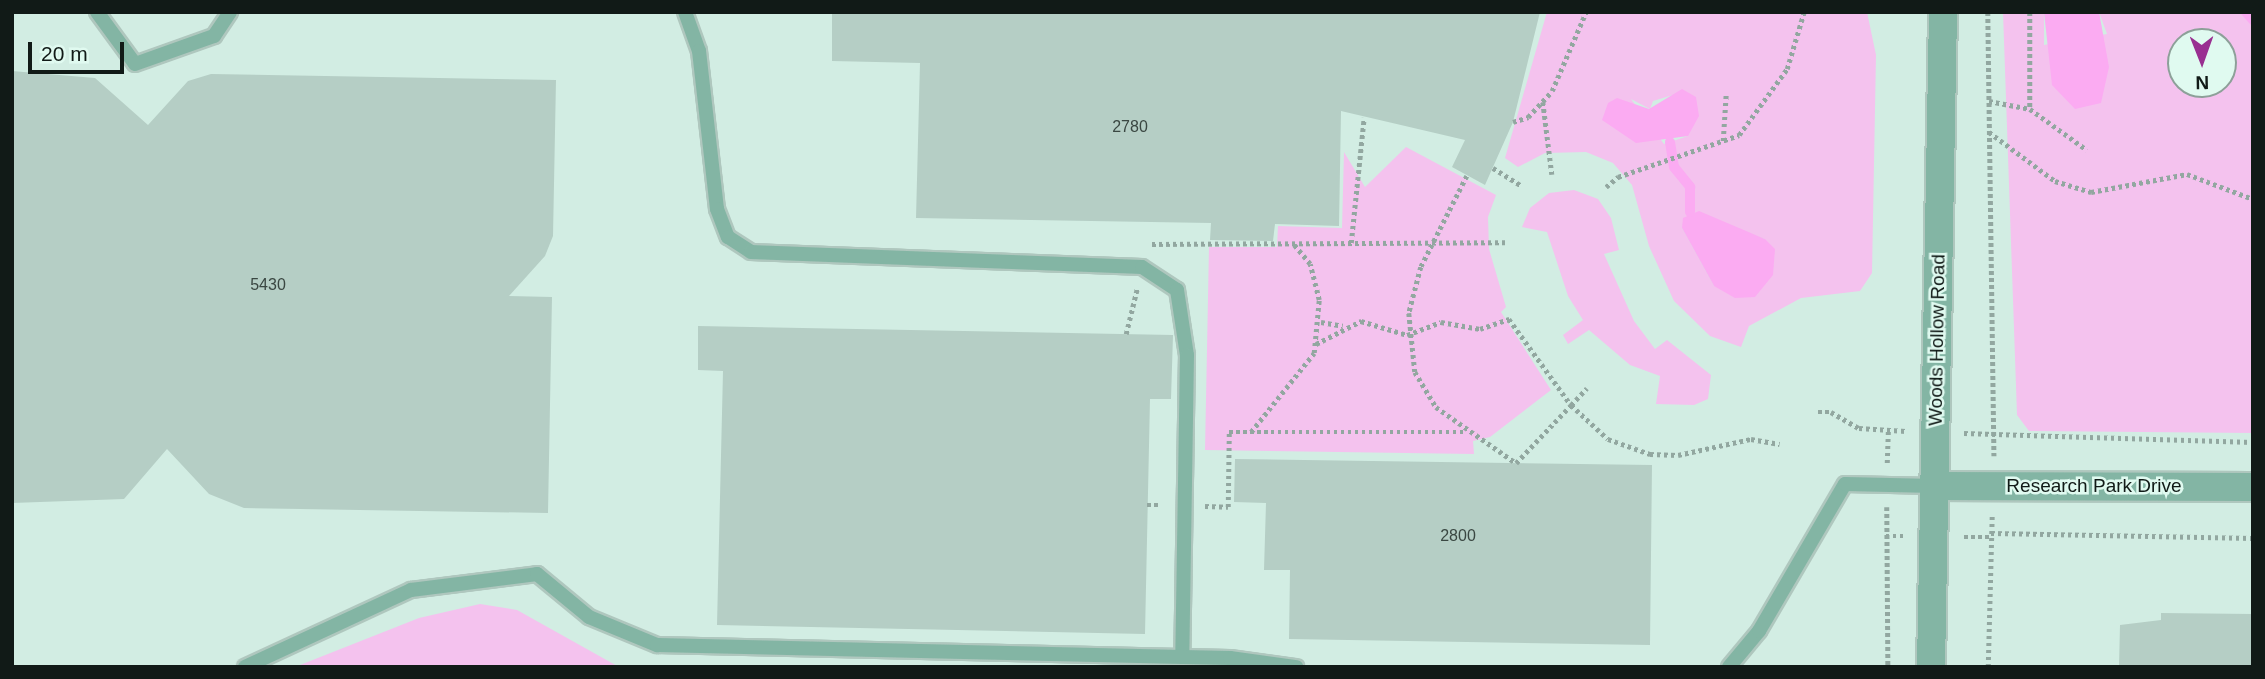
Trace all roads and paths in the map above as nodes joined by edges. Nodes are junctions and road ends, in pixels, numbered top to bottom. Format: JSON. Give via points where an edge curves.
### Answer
{"nodes":[{"id":1,"x":97,"y":12,"type":"edge"},
{"id":2,"x":230,"y":12,"type":"edge"},
{"id":3,"x":685,"y":12,"type":"edge"},
{"id":4,"x":1587,"y":12,"type":"edge"},
{"id":5,"x":1804,"y":12,"type":"edge"},
{"id":6,"x":1943,"y":12,"type":"edge"},
{"id":7,"x":1988,"y":12,"type":"edge"},
{"id":8,"x":2030,"y":12,"type":"edge"},
{"id":9,"x":1726,"y":93,"type":"dead end"},
{"id":10,"x":1989,"y":101,"type":"junction"},
{"id":11,"x":1543,"y":102,"type":"junction"},
{"id":12,"x":2030,"y":109,"type":"junction"},
{"id":13,"x":1364,"y":118,"type":"dead end"},
{"id":14,"x":1513,"y":122,"type":"dead end"},
{"id":15,"x":1989,"y":132,"type":"junction"},
{"id":16,"x":1723,"y":141,"type":"junction"},
{"id":17,"x":2087,"y":150,"type":"dead end"},
{"id":18,"x":1493,"y":168,"type":"dead end"},
{"id":19,"x":1552,"y":173,"type":"dead end"},
{"id":20,"x":1467,"y":176,"type":"dead end"},
{"id":21,"x":1522,"y":186,"type":"dead end"},
{"id":22,"x":1606,"y":187,"type":"dead end"},
{"id":23,"x":2253,"y":200,"type":"edge"},
{"id":24,"x":1504,"y":242,"type":"dead end"},
{"id":25,"x":1351,"y":243,"type":"junction"},
{"id":26,"x":1434,"y":243,"type":"junction"},
{"id":27,"x":1292,"y":244,"type":"junction"},
{"id":28,"x":1142,"y":267,"type":"junction"},
{"id":29,"x":1321,"y":322,"type":"junction"},
{"id":30,"x":1344,"y":326,"type":"junction"},
{"id":31,"x":1126,"y":334,"type":"dead end"},
{"id":32,"x":1407,"y":335,"type":"junction"},
{"id":33,"x":1316,"y":344,"type":"junction"},
{"id":34,"x":1587,"y":388,"type":"dead end"},
{"id":35,"x":1571,"y":405,"type":"junction"},
{"id":36,"x":1818,"y":412,"type":"dead end"},
{"id":37,"x":1888,"y":431,"type":"junction"},
{"id":38,"x":1251,"y":432,"type":"junction"},
{"id":39,"x":1466,"y":432,"type":"junction"},
{"id":40,"x":1916,"y":432,"type":"dead end"},
{"id":41,"x":1956,"y":432,"type":"dead end"},
{"id":42,"x":1994,"y":433,"type":"junction"},
{"id":43,"x":2253,"y":442,"type":"edge"},
{"id":44,"x":1780,"y":444,"type":"dead end"},
{"id":45,"x":1993,"y":465,"type":"dead end"},
{"id":46,"x":1887,"y":485,"type":"junction"},
{"id":47,"x":1934,"y":486,"type":"junction"},
{"id":48,"x":2253,"y":487,"type":"edge"},
{"id":49,"x":1147,"y":505,"type":"dead end"},
{"id":50,"x":1185,"y":506,"type":"junction"},
{"id":51,"x":1954,"y":537,"type":"dead end"},
{"id":52,"x":1991,"y":537,"type":"junction"},
{"id":53,"x":2253,"y":538,"type":"edge"},
{"id":54,"x":1182,"y":657,"type":"junction"},
{"id":55,"x":245,"y":667,"type":"edge"},
{"id":56,"x":1296,"y":667,"type":"edge"},
{"id":57,"x":1729,"y":667,"type":"edge"},
{"id":58,"x":1888,"y":667,"type":"edge"},
{"id":59,"x":1931,"y":667,"type":"edge"},
{"id":60,"x":1988,"y":667,"type":"edge"}],
"edges":[{"from":1,"to":2,"type":"lane","via":[[135,64],[214,36]]},
{"from":3,"to":28,"type":"lane","via":[[699,51],[717,209],[728,237],[751,252]]},
{"from":4,"to":11,"type":"path"},
{"from":5,"to":16,"type":"path","via":[[1787,69],[1771,95],[1740,135]]},
{"from":6,"to":47,"type":"street","name":"Woods Hollow Road"},
{"from":7,"to":10,"type":"path"},
{"from":8,"to":12,"type":"path"},
{"from":9,"to":16,"type":"path"},
{"from":10,"to":12,"type":"path"},
{"from":10,"to":15,"type":"path"},
{"from":11,"to":14,"type":"path"},
{"from":11,"to":19,"type":"path"},
{"from":12,"to":17,"type":"path"},
{"from":13,"to":25,"type":"path"},
{"from":15,"to":23,"type":"path","via":[[2054,181],[2091,192],[2187,174]]},
{"from":15,"to":42,"type":"path"},
{"from":16,"to":22,"type":"path"},
{"from":18,"to":21,"type":"path"},
{"from":20,"to":26,"type":"path"},
{"from":24,"to":26,"type":"path"},
{"from":25,"to":26,"type":"path"},
{"from":25,"to":27,"type":"path"},
{"from":26,"to":32,"type":"path","via":[[1421,267]]},
{"from":27,"to":28,"type":"path","via":[[1147,244]]},
{"from":27,"to":29,"type":"path","via":[[1310,264]]},
{"from":28,"to":31,"type":"path"},
{"from":28,"to":50,"type":"lane","via":[[1177,290],[1186,321]]},
{"from":29,"to":30,"type":"path"},
{"from":29,"to":33,"type":"path"},
{"from":30,"to":32,"type":"path","via":[[1379,322],[1394,335]]},
{"from":30,"to":33,"type":"path"},
{"from":32,"to":35,"type":"path","via":[[1441,323],[1480,329],[1509,318]]},
{"from":32,"to":39,"type":"path","via":[[1415,372],[1436,407]]},
{"from":33,"to":38,"type":"path"},
{"from":34,"to":35,"type":"path"},
{"from":35,"to":39,"type":"path","via":[[1516,463]]},
{"from":35,"to":44,"type":"path","via":[[1608,439],[1650,454],[1678,455],[1751,439]]},
{"from":36,"to":37,"type":"path"},
{"from":37,"to":40,"type":"path"},
{"from":37,"to":46,"type":"path"},
{"from":38,"to":39,"type":"path"},
{"from":38,"to":50,"type":"path","via":[[1229,432],[1228,507]]},
{"from":41,"to":42,"type":"path"},
{"from":42,"to":43,"type":"path","via":[[2033,439]]},
{"from":42,"to":45,"type":"path"},
{"from":46,"to":47,"type":"lane"},
{"from":46,"to":57,"type":"lane","via":[[1845,484],[1759,631]]},
{"from":46,"to":58,"type":"path"},
{"from":47,"to":48,"type":"street","name":"Research Park Drive"},
{"from":47,"to":59,"type":"street","name":"Woods Hollow Road"},
{"from":49,"to":50,"type":"path"},
{"from":50,"to":54,"type":"lane"},
{"from":51,"to":52,"type":"path"},
{"from":52,"to":53,"type":"path"},
{"from":52,"to":60,"type":"path"},
{"from":54,"to":55,"type":"lane","via":[[657,645],[589,617],[537,574],[411,590]]},
{"from":54,"to":56,"type":"lane"}]}
